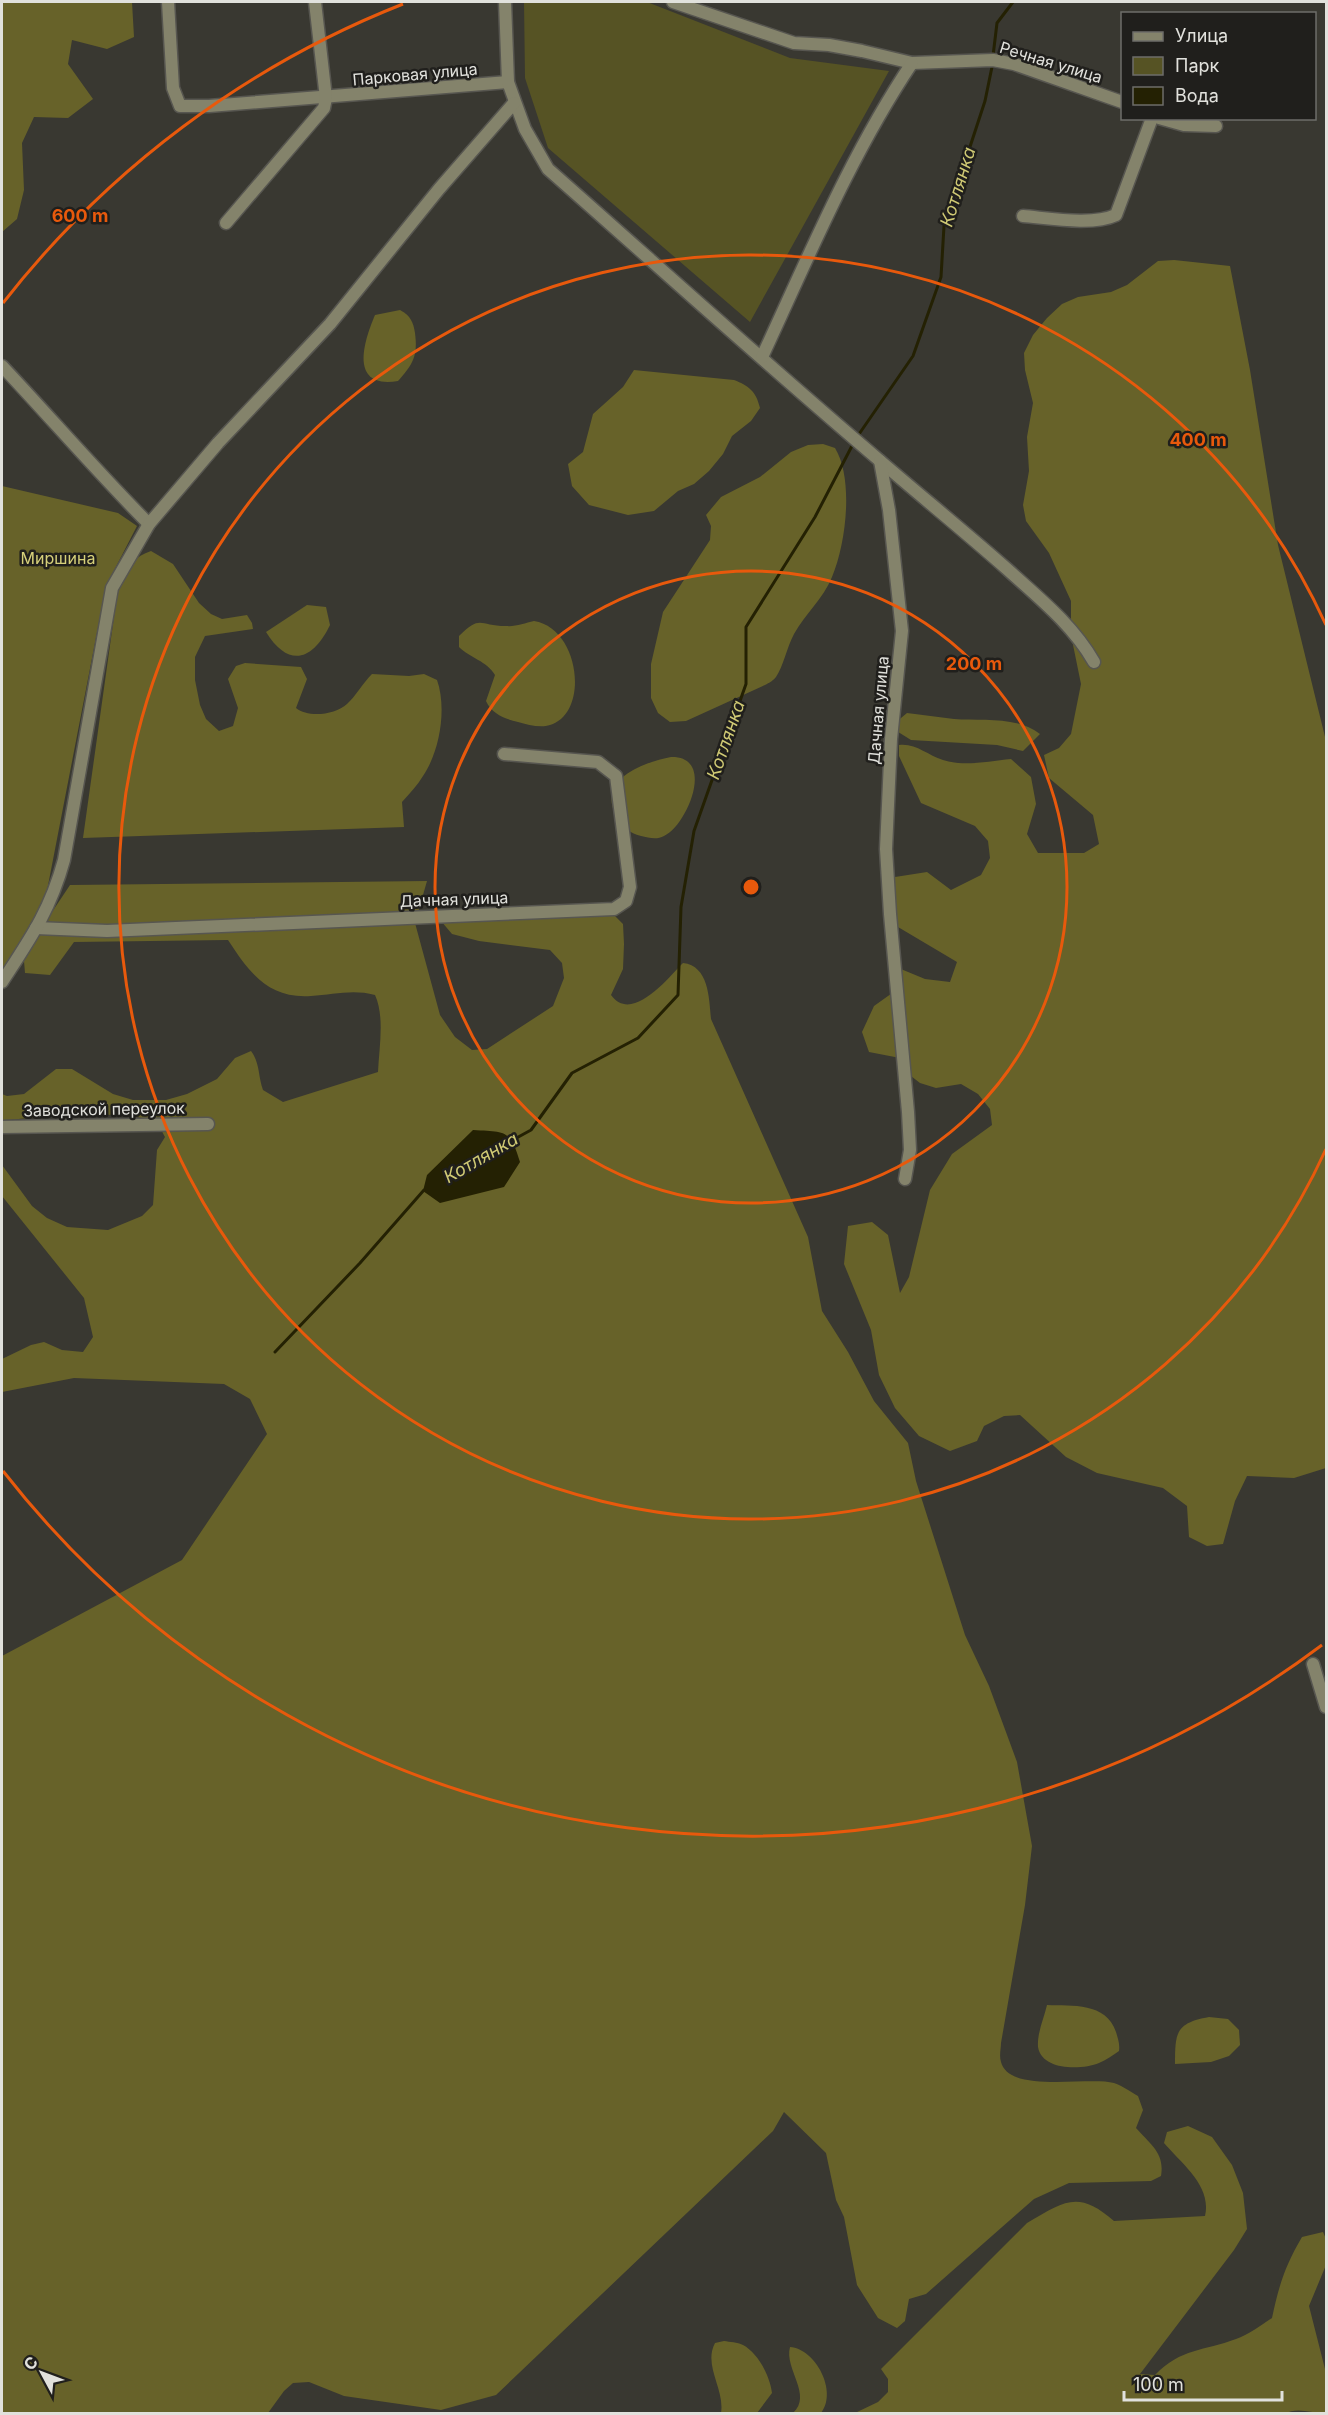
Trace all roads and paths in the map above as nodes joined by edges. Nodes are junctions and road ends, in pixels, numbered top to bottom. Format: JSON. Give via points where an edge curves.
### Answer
{"nodes":[{"id":1,"x":168,"y":2,"type":"edge"},
{"id":2,"x":315,"y":2,"type":"edge"},
{"id":3,"x":505,"y":2,"type":"edge"},
{"id":4,"x":673,"y":2,"type":"edge"},
{"id":5,"x":912,"y":63,"type":"junction"},
{"id":6,"x":508,"y":82,"type":"junction"},
{"id":7,"x":326,"y":98,"type":"junction"},
{"id":8,"x":1121,"y":102,"type":"edge"},
{"id":9,"x":514,"y":103,"type":"junction"},
{"id":10,"x":1151,"y":120,"type":"edge"},
{"id":11,"x":1166,"y":120,"type":"edge"},
{"id":12,"x":1216,"y":126,"type":"dead end"},
{"id":13,"x":1023,"y":216,"type":"dead end"},
{"id":14,"x":226,"y":223,"type":"dead end"},
{"id":15,"x":762,"y":357,"type":"junction"},
{"id":16,"x":2,"y":366,"type":"edge"},
{"id":17,"x":880,"y":461,"type":"junction"},
{"id":18,"x":149,"y":524,"type":"junction"},
{"id":19,"x":1094,"y":662,"type":"dead end"},
{"id":20,"x":504,"y":754,"type":"dead end"},
{"id":21,"x":36,"y":928,"type":"junction"},
{"id":22,"x":2,"y":982,"type":"edge"},
{"id":23,"x":208,"y":1124,"type":"dead end"},
{"id":24,"x":2,"y":1127,"type":"edge"},
{"id":25,"x":905,"y":1179,"type":"dead end"},
{"id":26,"x":1313,"y":1664,"type":"dead end"},
{"id":27,"x":1326,"y":1707,"type":"edge"}],
"edges":[{"from":1,"to":7,"type":"street","name":"Парковая улица","via":[[173,88],[180,106]]},
{"from":2,"to":7,"type":"street"},
{"from":3,"to":6,"type":"street"},
{"from":4,"to":5,"type":"street","name":"Речная улица","via":[[794,43],[829,45]]},
{"from":5,"to":8,"type":"street","name":"Речная улица","via":[[993,60]]},
{"from":5,"to":15,"type":"street","via":[[892,92],[833,207]]},
{"from":6,"to":7,"type":"street","name":"Парковая улица"},
{"from":6,"to":9,"type":"street"},
{"from":7,"to":14,"type":"street","via":[[324,108]]},
{"from":9,"to":15,"type":"street","via":[[533,146],[548,168]]},
{"from":9,"to":18,"type":"street","via":[[330,324],[218,442]]},
{"from":10,"to":13,"type":"street","via":[[1116,215],[1105,219]]},
{"from":11,"to":12,"type":"street"},
{"from":15,"to":17,"type":"street"},
{"from":16,"to":18,"type":"street"},
{"from":17,"to":19,"type":"street","via":[[1051,608],[1082,642]]},
{"from":17,"to":25,"type":"street","name":"Дачная улица","via":[[902,631],[891,739],[886,849],[910,1150]]},
{"from":18,"to":21,"type":"street","via":[[112,588],[64,860],[56,890]]},
{"from":20,"to":21,"type":"street","name":"Дачная улица","via":[[598,762],[616,776],[630,887],[626,901],[614,909],[602,910],[107,931]]},
{"from":21,"to":22,"type":"street"},
{"from":23,"to":24,"type":"street","name":"Заводской переулок"},
{"from":26,"to":27,"type":"street"}]}
